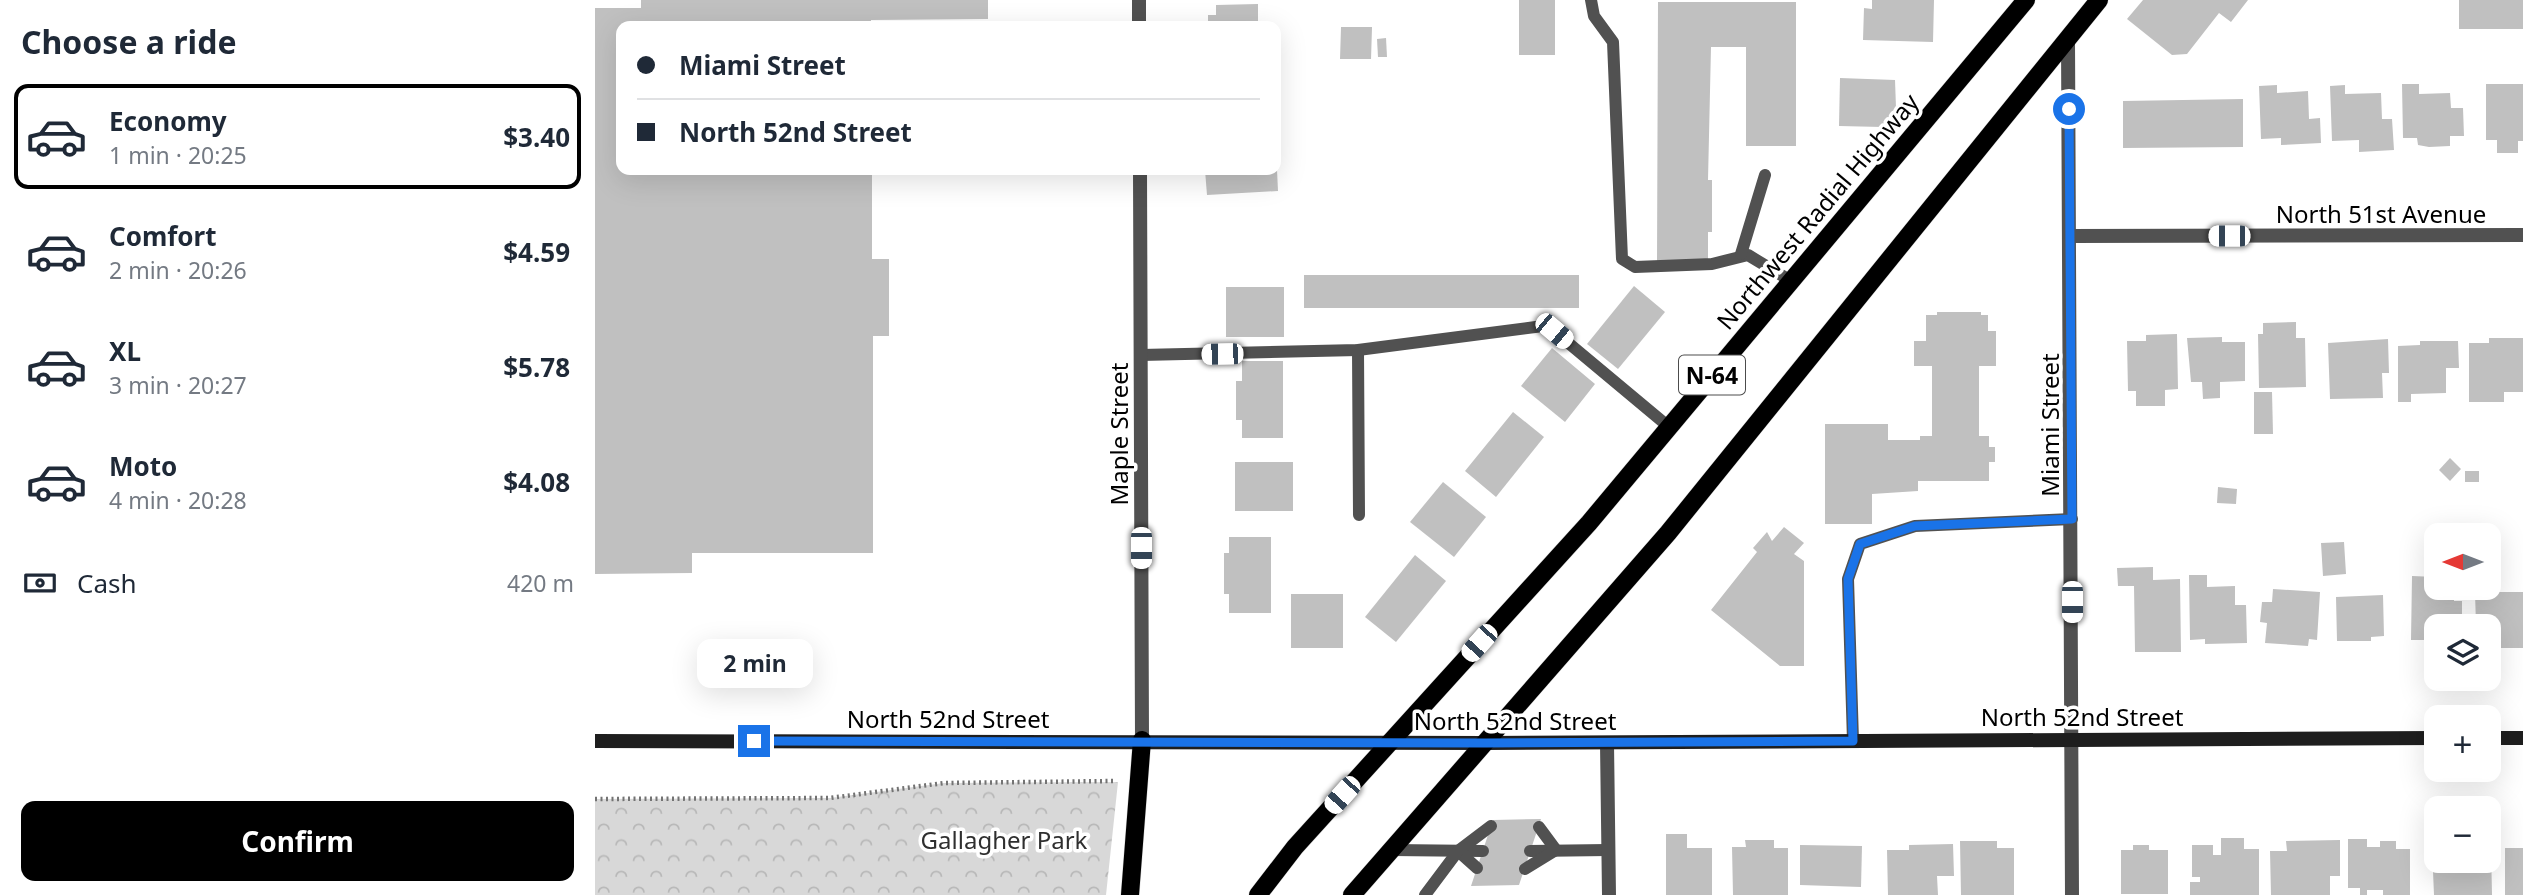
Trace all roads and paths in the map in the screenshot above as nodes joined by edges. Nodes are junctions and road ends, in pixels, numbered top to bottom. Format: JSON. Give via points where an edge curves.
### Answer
{"nodes":[{"id":1,"x":1139,"y":0,"type":"edge"},
{"id":2,"x":1591,"y":0,"type":"edge"},
{"id":3,"x":2026,"y":0,"type":"edge"},
{"id":4,"x":2099,"y":0,"type":"edge"},
{"id":5,"x":1139,"y":21,"type":"edge"},
{"id":6,"x":2069,"y":40,"type":"junction"},
{"id":7,"x":1765,"y":174,"type":"dead end"},
{"id":8,"x":1140,"y":175,"type":"edge"},
{"id":9,"x":2523,"y":235,"type":"edge"},
{"id":10,"x":2071,"y":236,"type":"junction"},
{"id":11,"x":1741,"y":254,"type":"junction"},
{"id":12,"x":1791,"y":281,"type":"junction"},
{"id":13,"x":1358,"y":350,"type":"junction"},
{"id":14,"x":1141,"y":355,"type":"junction"},
{"id":15,"x":1669,"y":428,"type":"junction"},
{"id":16,"x":1359,"y":515,"type":"dead end"},
{"id":17,"x":2072,"y":519,"type":"junction"},
{"id":18,"x":2424,"y":738,"type":"edge"},
{"id":19,"x":2501,"y":738,"type":"edge"},
{"id":20,"x":2523,"y":738,"type":"edge"},
{"id":21,"x":2072,"y":739,"type":"junction"},
{"id":22,"x":1142,"y":740,"type":"junction"},
{"id":23,"x":595,"y":741,"type":"edge"},
{"id":24,"x":1853,"y":741,"type":"junction"},
{"id":25,"x":1390,"y":743,"type":"junction"},
{"id":26,"x":1486,"y":743,"type":"junction"},
{"id":27,"x":1607,"y":743,"type":"junction"},
{"id":28,"x":1118,"y":782,"type":"dead end"},
{"id":29,"x":595,"y":799,"type":"edge"},
{"id":30,"x":1491,"y":826,"type":"dead end"},
{"id":31,"x":1539,"y":827,"type":"dead end"},
{"id":32,"x":1392,"y":850,"type":"junction"},
{"id":33,"x":1556,"y":850,"type":"junction"},
{"id":34,"x":1608,"y":850,"type":"junction"},
{"id":35,"x":1458,"y":851,"type":"junction"},
{"id":36,"x":1483,"y":851,"type":"dead end"},
{"id":37,"x":1531,"y":851,"type":"dead end"},
{"id":38,"x":1477,"y":868,"type":"dead end"},
{"id":39,"x":1525,"y":869,"type":"dead end"},
{"id":40,"x":1130,"y":895,"type":"edge"},
{"id":41,"x":1258,"y":895,"type":"edge"},
{"id":42,"x":1352,"y":895,"type":"edge"},
{"id":43,"x":1425,"y":895,"type":"edge"},
{"id":44,"x":1609,"y":895,"type":"edge"},
{"id":45,"x":2073,"y":895,"type":"edge"}],
"edges":[{"from":1,"to":5,"type":"street"},
{"from":2,"to":11,"type":"lane","via":[[1594,16],[1613,42],[1622,259],[1635,267],[1711,264]]},
{"from":3,"to":12,"type":"main road","name":"Northwest Radial Highway","number":"N-64"},
{"from":4,"to":6,"type":"main road","number":"N-64"},
{"from":6,"to":10,"type":"street","name":"Miami Street"},
{"from":6,"to":26,"type":"main road","number":"N-64","via":[[1668,533]]},
{"from":7,"to":11,"type":"lane"},
{"from":8,"to":14,"type":"street","name":"Maple Street"},
{"from":9,"to":10,"type":"street","name":"North 51st Avenue"},
{"from":10,"to":17,"type":"street","name":"Miami Street"},
{"from":11,"to":12,"type":"lane"},
{"from":12,"to":15,"type":"main road","name":"Northwest Radial Highway","number":"N-64"},
{"from":13,"to":14,"type":"lane"},
{"from":13,"to":15,"type":"lane","via":[[1543,326]]},
{"from":13,"to":16,"type":"lane"},
{"from":14,"to":22,"type":"street","name":"Maple Street"},
{"from":15,"to":25,"type":"main road","name":"Northwest Radial Highway","number":"N-64"},
{"from":17,"to":21,"type":"street","name":"Miami Street"},
{"from":17,"to":24,"type":"lane","via":[[1915,526],[1860,544],[1848,579]]},
{"from":18,"to":21,"type":"street","name":"North 52nd Street"},
{"from":19,"to":20,"type":"street"},
{"from":21,"to":24,"type":"street","name":"North 52nd Street"},
{"from":21,"to":45,"type":"street","name":"Miami Street"},
{"from":22,"to":23,"type":"street","name":"North 52nd Street"},
{"from":22,"to":25,"type":"street","name":"North 52nd Street"},
{"from":22,"to":40,"type":"main road"},
{"from":24,"to":27,"type":"street","name":"North 52nd Street"},
{"from":25,"to":26,"type":"street","name":"North 52nd Street"},
{"from":25,"to":41,"type":"main road","name":"Northwest Radial Highway","number":"N-64","via":[[1295,847]]},
{"from":26,"to":27,"type":"street","name":"North 52nd Street"},
{"from":26,"to":32,"type":"main road","number":"N-64"},
{"from":27,"to":34,"type":"street"},
{"from":28,"to":29,"type":"path","via":[[944,783],[830,798]]},
{"from":30,"to":35,"type":"lane"},
{"from":31,"to":33,"type":"lane"},
{"from":32,"to":35,"type":"lane"},
{"from":32,"to":42,"type":"main road","number":"N-64"},
{"from":33,"to":34,"type":"lane"},
{"from":33,"to":37,"type":"lane"},
{"from":33,"to":39,"type":"lane"},
{"from":34,"to":44,"type":"street"},
{"from":35,"to":36,"type":"lane"},
{"from":35,"to":38,"type":"lane"},
{"from":35,"to":43,"type":"lane"}]}
